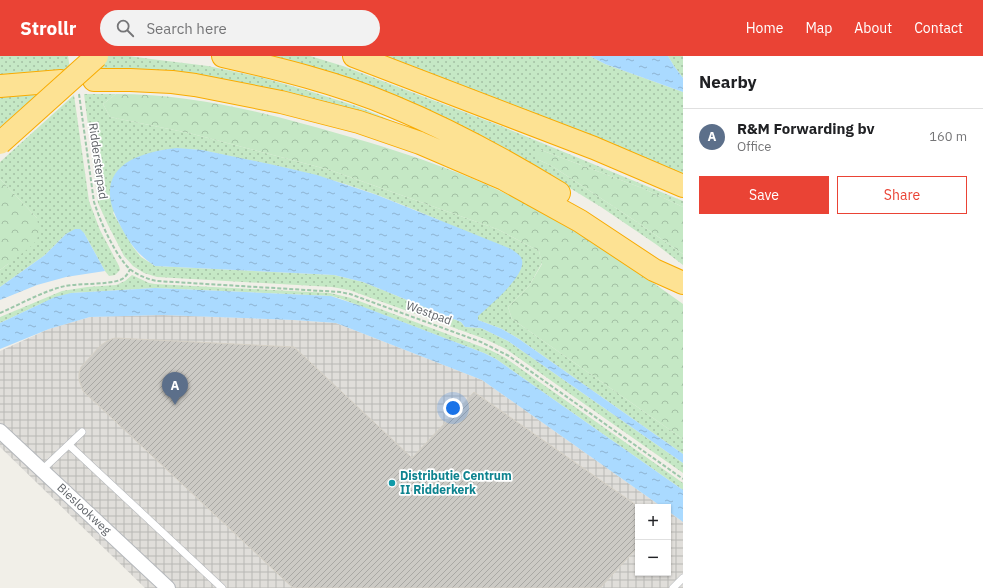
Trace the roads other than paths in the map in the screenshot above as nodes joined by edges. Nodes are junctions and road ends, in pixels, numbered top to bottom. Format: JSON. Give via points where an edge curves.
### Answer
{"nodes":[{"id":1,"x":96,"y":56,"type":"edge"},
{"id":2,"x":223,"y":56,"type":"edge"},
{"id":3,"x":354,"y":56,"type":"edge"},
{"id":4,"x":0,"y":86,"type":"edge"},
{"id":5,"x":0,"y":143,"type":"edge"},
{"id":6,"x":683,"y":186,"type":"edge"},
{"id":7,"x":683,"y":276,"type":"edge"},
{"id":8,"x":683,"y":283,"type":"edge"},
{"id":9,"x":0,"y":431,"type":"edge"},
{"id":10,"x":82,"y":432,"type":"dead end"},
{"id":11,"x":69,"y":445,"type":"junction"},
{"id":12,"x":42,"y":470,"type":"junction"},
{"id":13,"x":683,"y":578,"type":"edge"},
{"id":14,"x":168,"y":588,"type":"edge"},
{"id":15,"x":222,"y":588,"type":"edge"},
{"id":16,"x":673,"y":588,"type":"edge"}],
"edges":[{"from":1,"to":5,"type":"highway","bridge":true},
{"from":2,"to":7,"type":"highway","via":[[333,84],[391,105],[458,136],[518,168],[591,213]]},
{"from":3,"to":6,"type":"highway","via":[[594,148]]},
{"from":4,"to":8,"type":"highway","via":[[61,81],[86,87],[130,80],[172,82],[281,102],[359,122],[420,143],[504,179],[580,221],[654,270]]},
{"from":9,"to":12,"type":"street","name":"Bieslookweg"},
{"from":10,"to":11,"type":"lane"},
{"from":11,"to":12,"type":"lane"},
{"from":11,"to":15,"type":"lane"},
{"from":12,"to":14,"type":"street","name":"Bieslookweg"},
{"from":13,"to":16,"type":"lane"}]}
